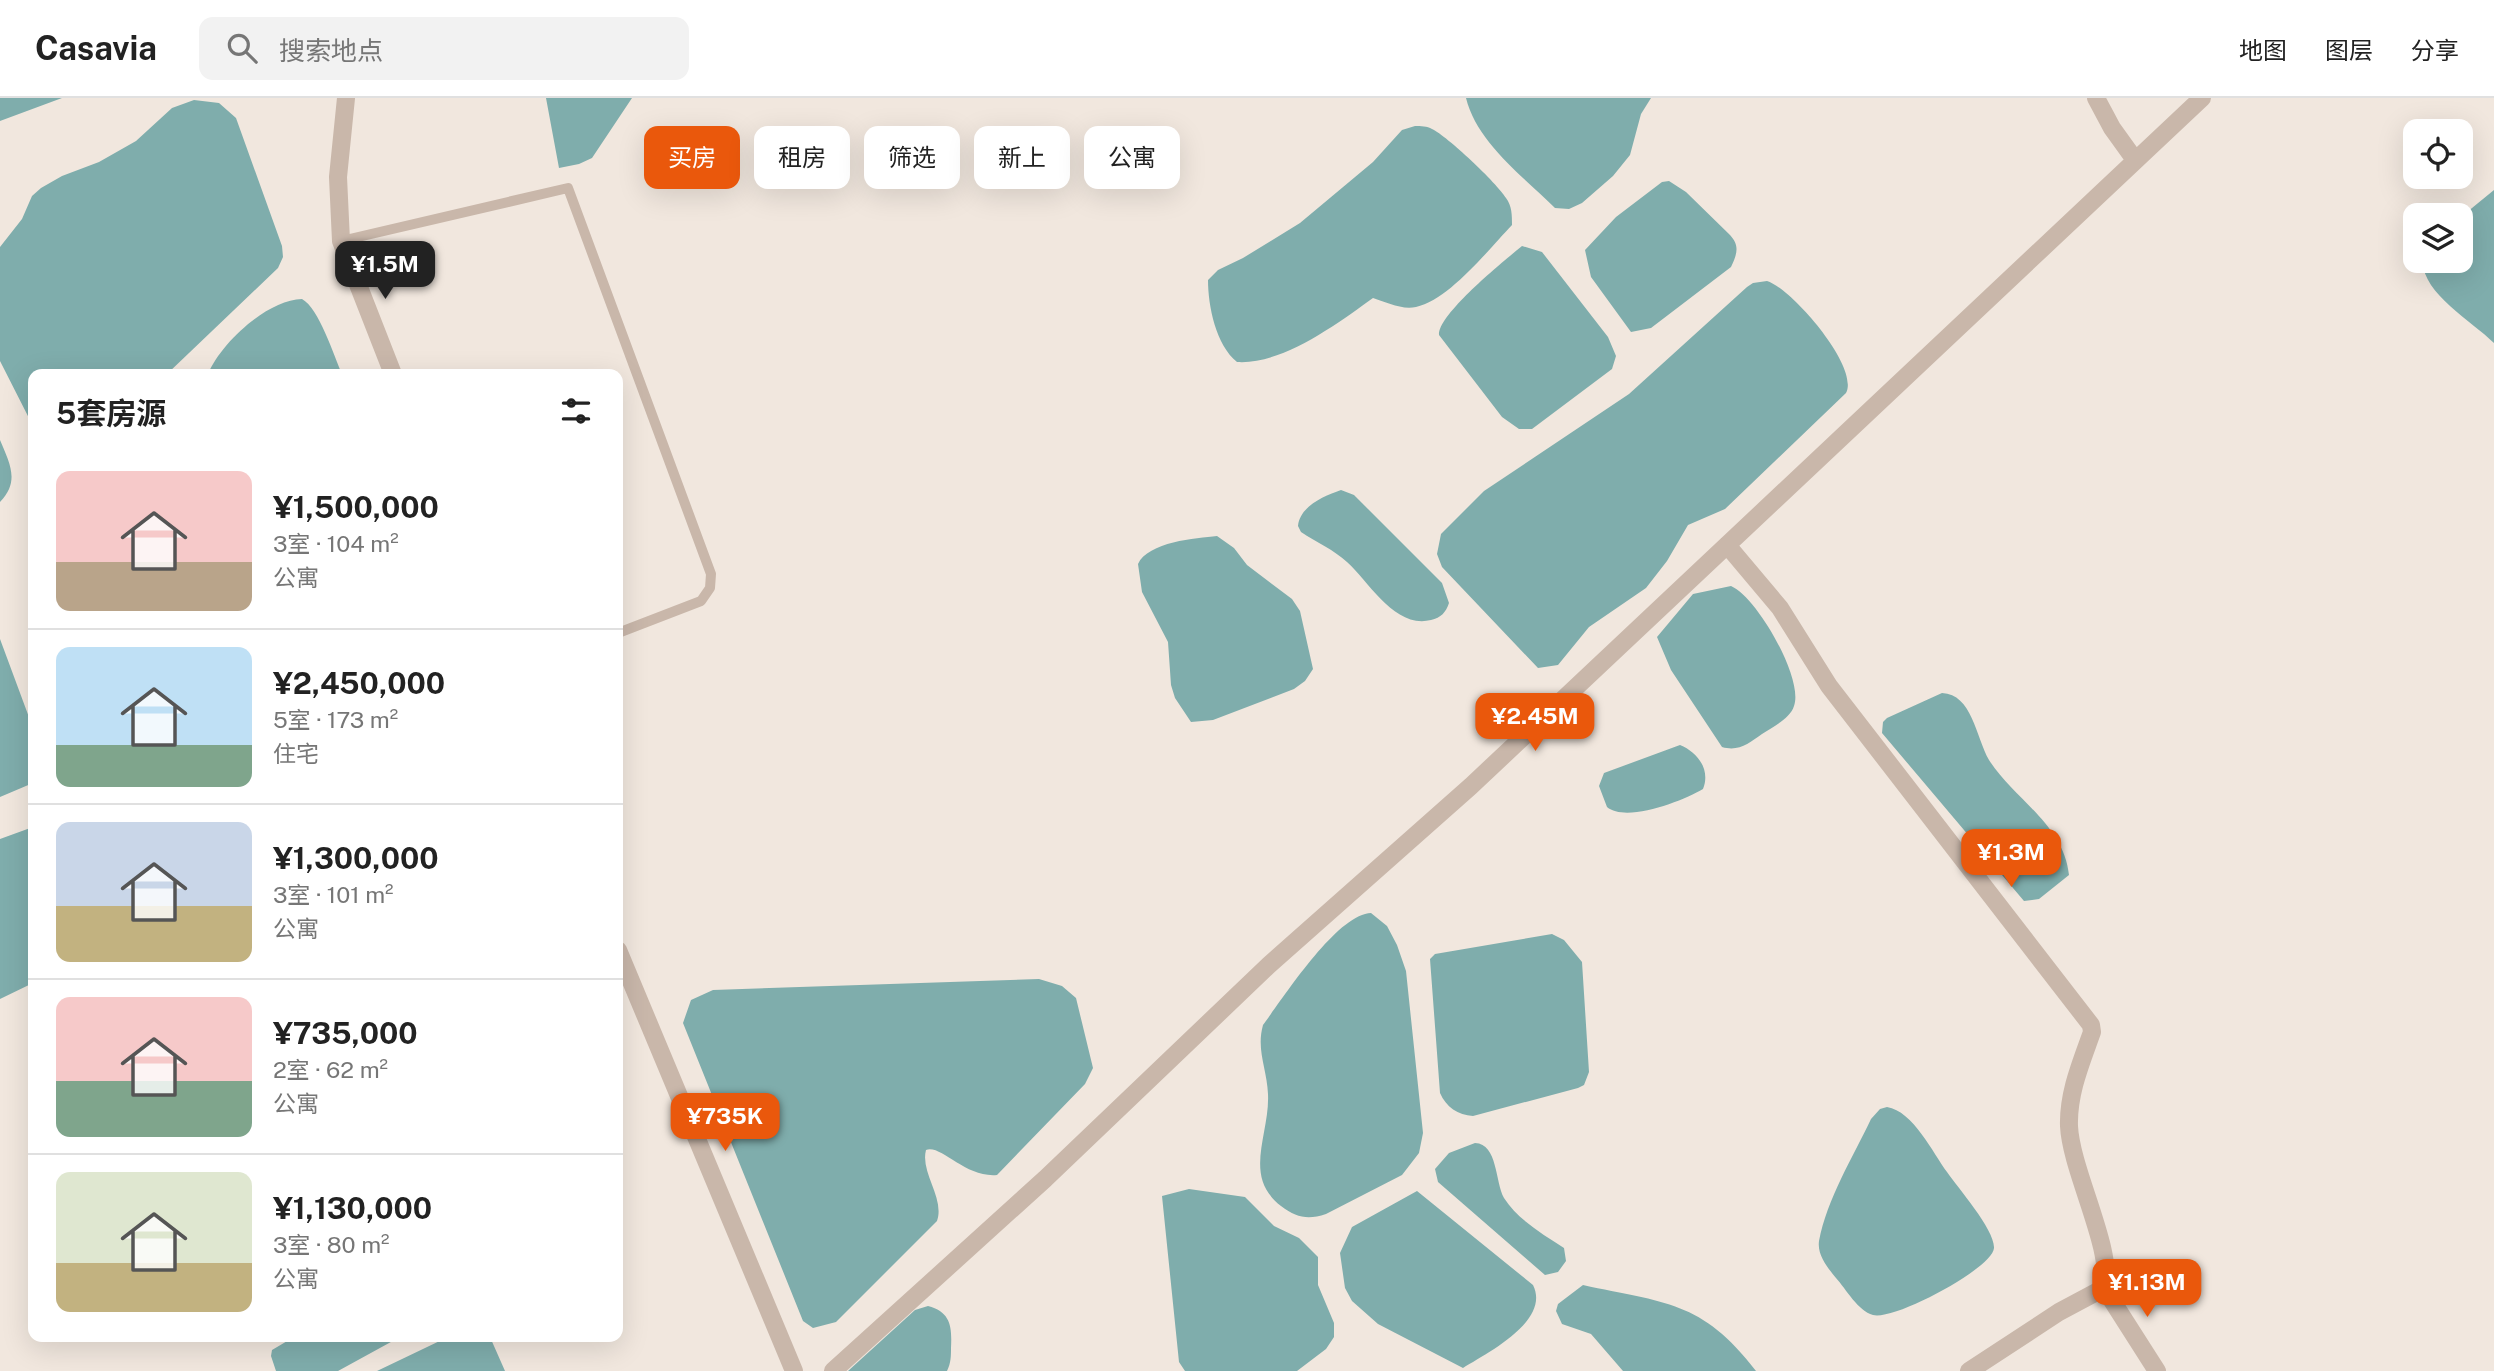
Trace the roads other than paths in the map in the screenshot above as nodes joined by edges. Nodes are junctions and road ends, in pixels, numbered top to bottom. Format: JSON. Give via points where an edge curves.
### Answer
{"nodes":[{"id":1,"x":346,"y":98,"type":"edge"},
{"id":2,"x":2096,"y":98,"type":"edge"},
{"id":3,"x":2202,"y":98,"type":"edge"},
{"id":4,"x":2135,"y":160,"type":"junction"},
{"id":5,"x":341,"y":241,"type":"junction"},
{"id":6,"x":391,"y":369,"type":"edge"},
{"id":7,"x":1727,"y":545,"type":"junction"},
{"id":8,"x":623,"y":631,"type":"edge"},
{"id":9,"x":623,"y":962,"type":"edge"},
{"id":10,"x":2104,"y":1287,"type":"junction"},
{"id":11,"x":794,"y":1371,"type":"edge"},
{"id":12,"x":833,"y":1371,"type":"edge"},
{"id":13,"x":1969,"y":1371,"type":"edge"},
{"id":14,"x":2157,"y":1371,"type":"edge"}],
"edges":[{"from":1,"to":5,"type":"street","via":[[338,177]]},
{"from":2,"to":4,"type":"street"},
{"from":3,"to":4,"type":"street"},
{"from":4,"to":7,"type":"street"},
{"from":5,"to":6,"type":"street"},
{"from":5,"to":8,"type":"lane","via":[[568,188],[711,574],[710,588],[701,601]]},
{"from":7,"to":10,"type":"street","via":[[1780,608],[1829,686],[2088,1018],[2092,1032],[2071,1091],[2069,1129],[2080,1182],[2105,1258],[2108,1275]]},
{"from":7,"to":12,"type":"street","via":[[1472,786],[1269,965],[1045,1179]]},
{"from":9,"to":11,"type":"street"},
{"from":10,"to":13,"type":"street"},
{"from":10,"to":14,"type":"street"}]}
